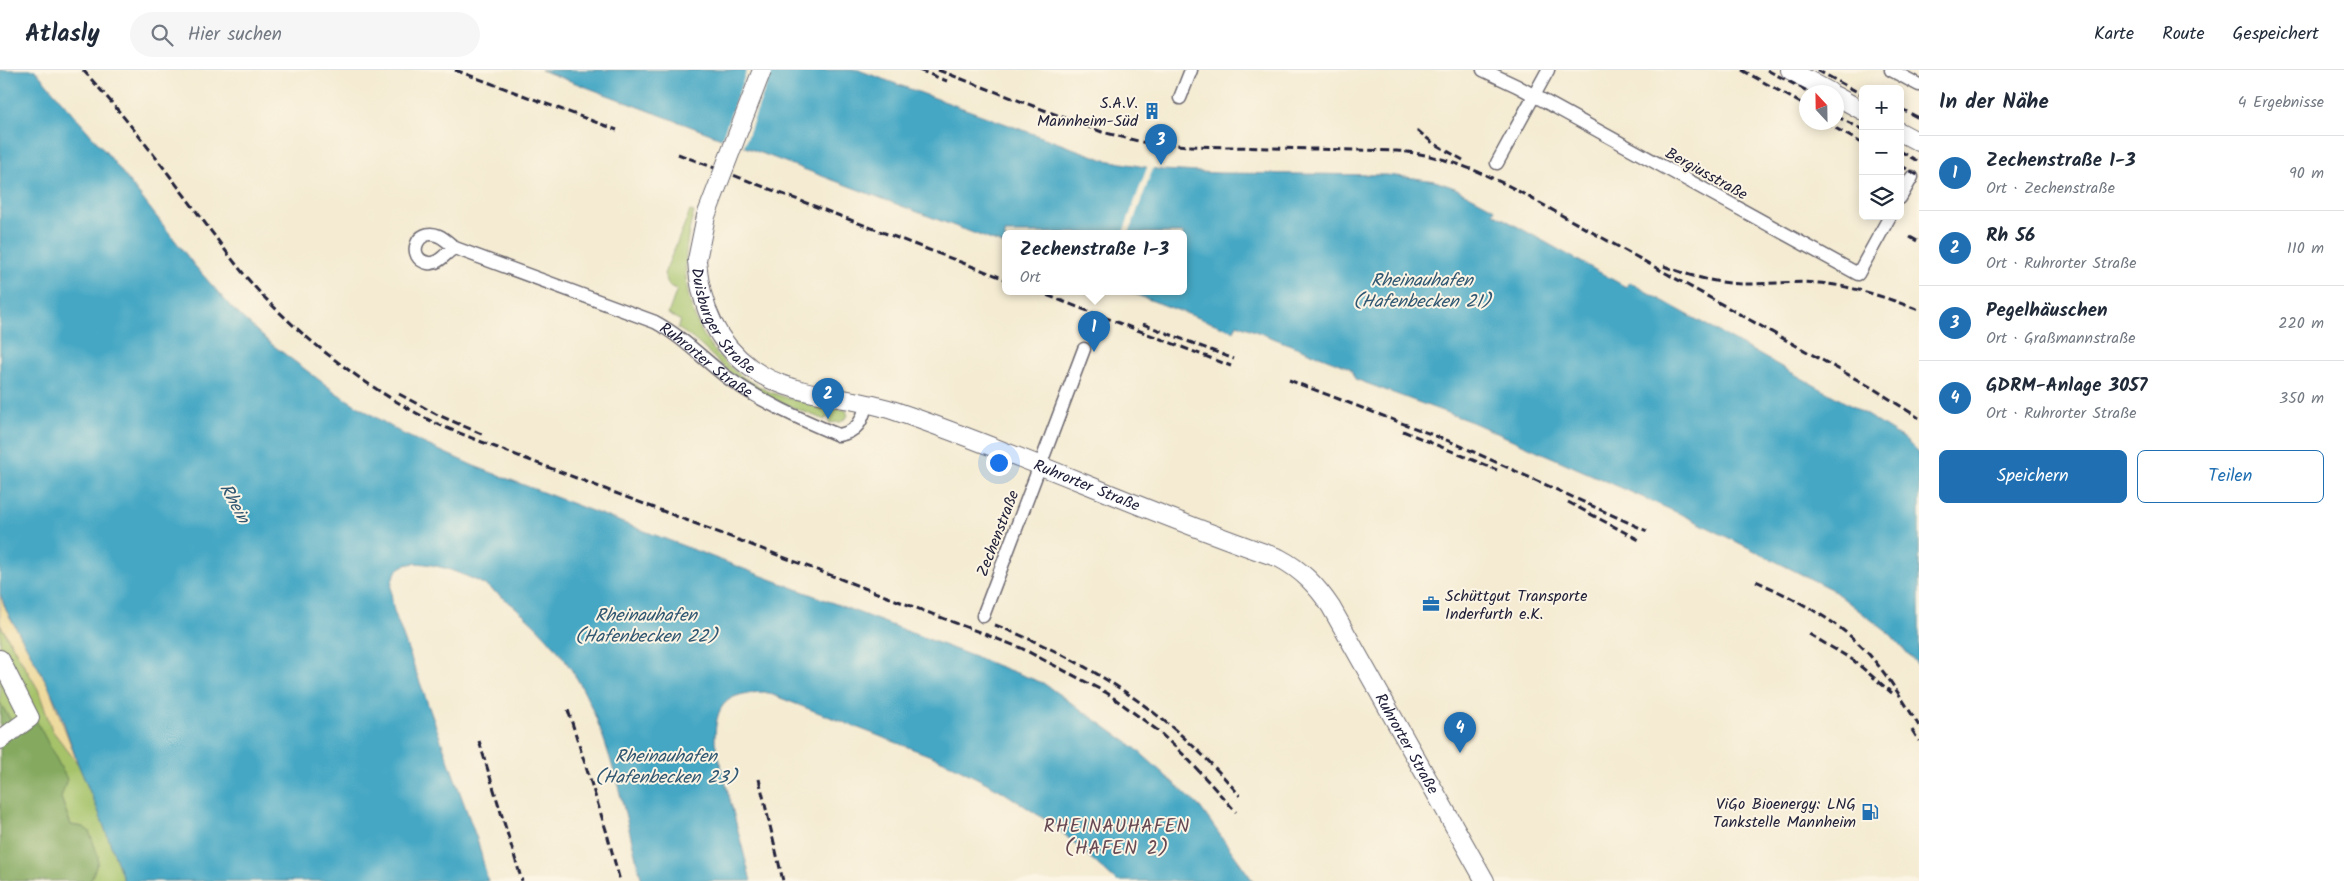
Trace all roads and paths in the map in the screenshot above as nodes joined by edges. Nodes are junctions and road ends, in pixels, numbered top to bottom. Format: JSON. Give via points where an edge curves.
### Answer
{"nodes":[{"id":1,"x":762,"y":70,"type":"edge"},
{"id":2,"x":1191,"y":70,"type":"edge"},
{"id":3,"x":1482,"y":70,"type":"edge"},
{"id":4,"x":1548,"y":70,"type":"edge"},
{"id":5,"x":1790,"y":70,"type":"edge"},
{"id":6,"x":1891,"y":70,"type":"edge"},
{"id":7,"x":1817,"y":85,"type":"edge"},
{"id":8,"x":1919,"y":85,"type":"edge"},
{"id":9,"x":1534,"y":96,"type":"junction"},
{"id":10,"x":1180,"y":98,"type":"dead end"},
{"id":11,"x":1844,"y":100,"type":"edge"},
{"id":12,"x":1859,"y":109,"type":"edge"},
{"id":13,"x":1904,"y":134,"type":"edge"},
{"id":14,"x":1919,"y":142,"type":"edge"},
{"id":15,"x":1497,"y":163,"type":"dead end"},
{"id":16,"x":1912,"y":177,"type":"dead end"},
{"id":17,"x":1904,"y":191,"type":"edge"},
{"id":18,"x":1888,"y":220,"type":"edge"},
{"id":19,"x":455,"y":248,"type":"dead end"},
{"id":20,"x":1084,"y":349,"type":"dead end"},
{"id":21,"x":866,"y":403,"type":"junction"},
{"id":22,"x":1040,"y":465,"type":"junction"},
{"id":23,"x":983,"y":616,"type":"dead end"},
{"id":24,"x":0,"y":660,"type":"edge"},
{"id":25,"x":0,"y":740,"type":"edge"},
{"id":26,"x":1485,"y":881,"type":"edge"}],
"edges":[{"from":1,"to":21,"type":"street","name":"Duisburger Straße","bridge":true,"via":[[706,216],[697,260],[708,314],[721,338],[761,374],[791,387]]},
{"from":2,"to":10,"type":"street"},
{"from":3,"to":9,"type":"street","name":"Bergiusstraße"},
{"from":4,"to":9,"type":"street"},
{"from":5,"to":7,"type":"street"},
{"from":6,"to":8,"type":"street"},
{"from":9,"to":15,"type":"street"},
{"from":9,"to":18,"type":"street","name":"Bergiusstraße","via":[[1858,274]]},
{"from":11,"to":12,"type":"street"},
{"from":13,"to":14,"type":"street"},
{"from":16,"to":17,"type":"street"},
{"from":19,"to":21,"type":"street","name":"Ruhrorter Straße","via":[[655,322],[672,331],[728,377],[765,402],[838,435],[849,433],[858,426]]},
{"from":20,"to":22,"type":"street","name":"Zechenstraße"},
{"from":21,"to":22,"type":"street","name":"Ruhrorter Straße"},
{"from":22,"to":23,"type":"street","name":"Zechenstraße"},
{"from":22,"to":26,"type":"street","name":"Ruhrorter Straße","via":[[1279,558],[1302,572],[1331,607]]},
{"from":24,"to":25,"type":"street","via":[[30,718]]}]}
